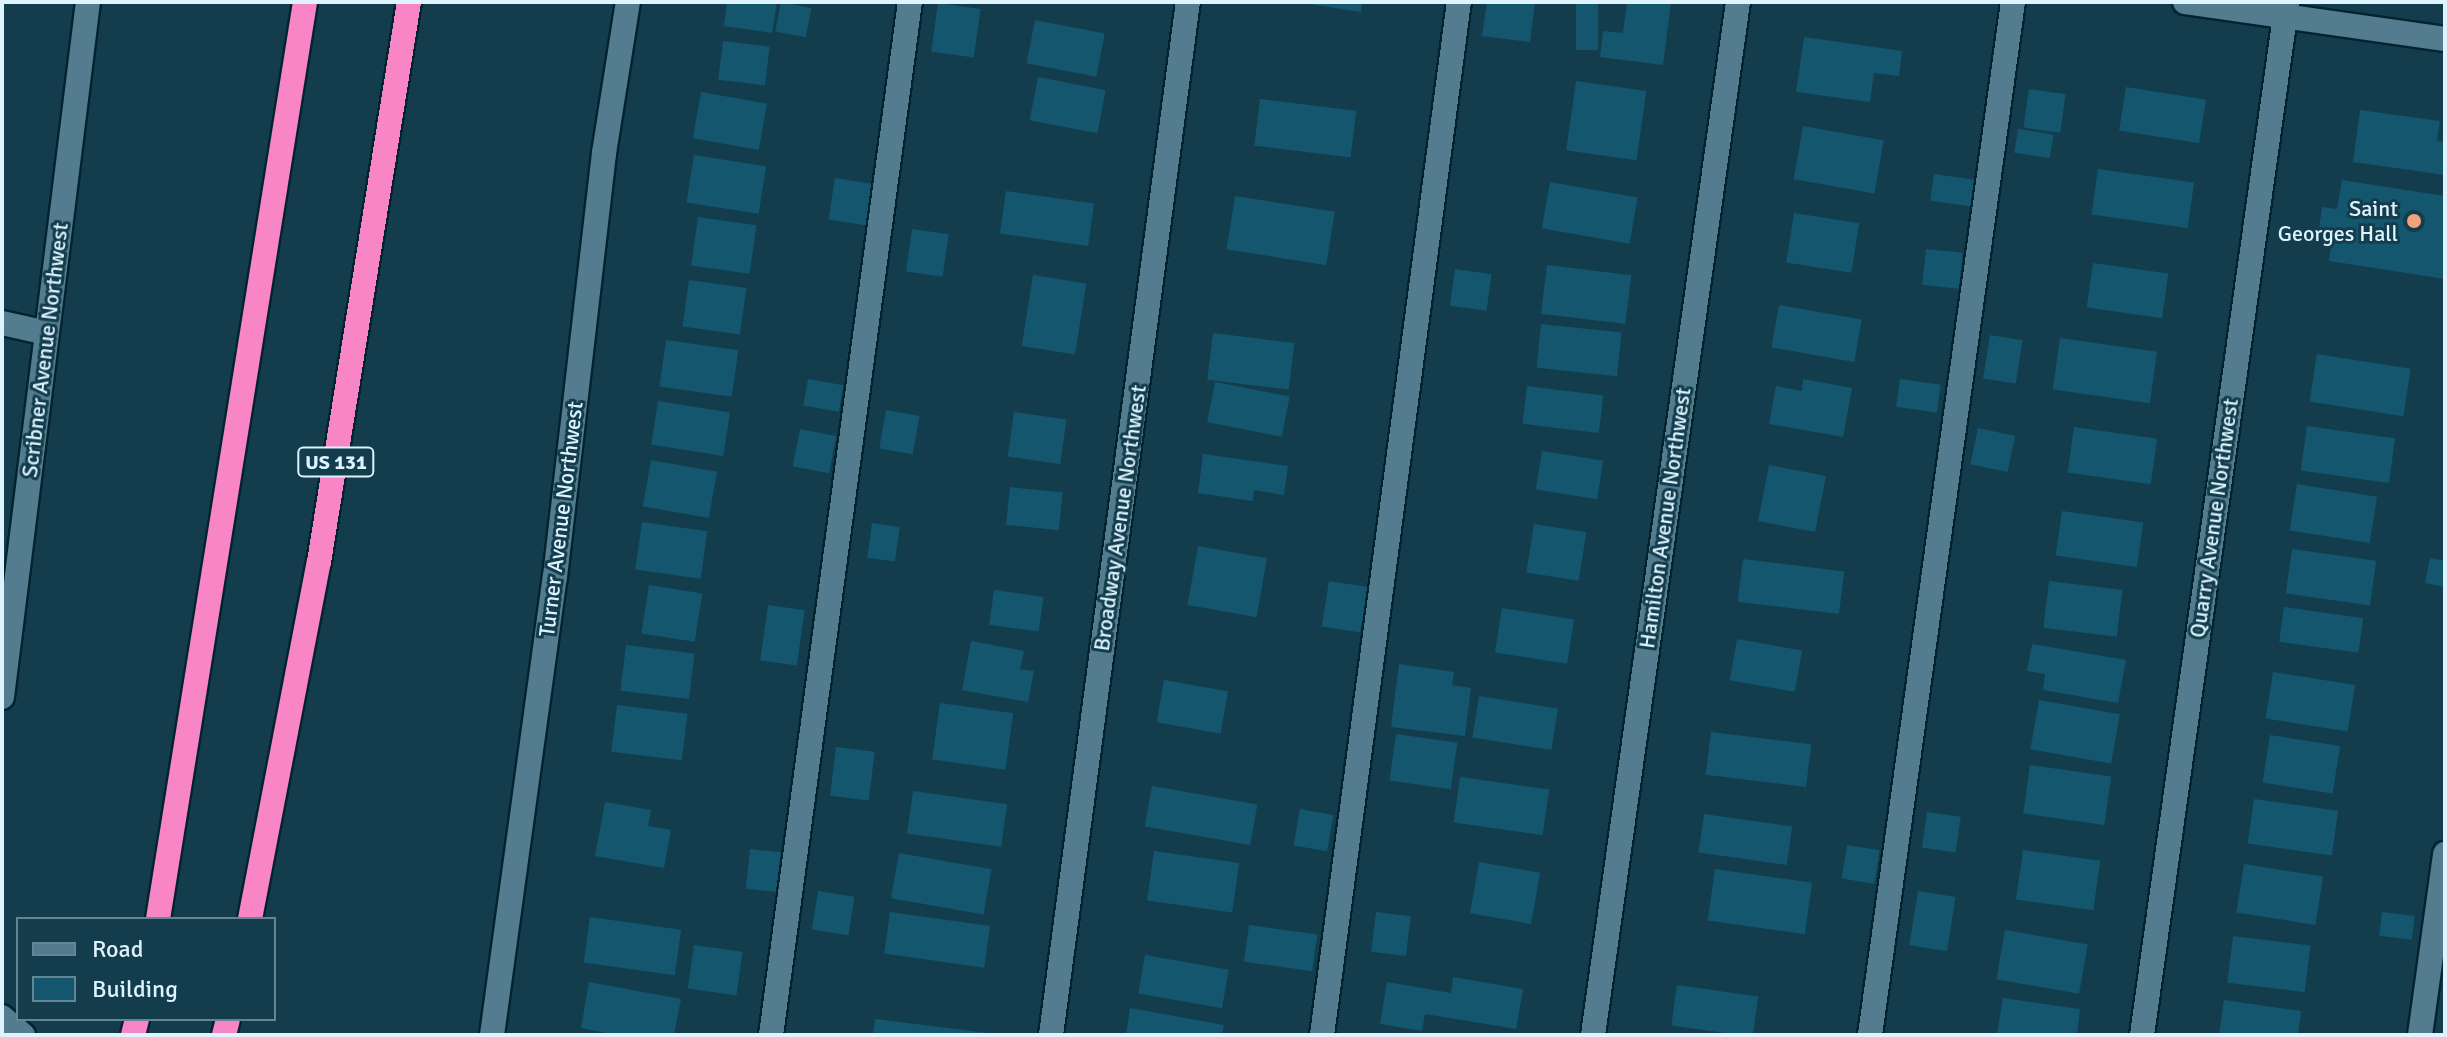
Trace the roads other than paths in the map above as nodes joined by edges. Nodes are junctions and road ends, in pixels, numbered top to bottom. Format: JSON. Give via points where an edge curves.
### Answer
{"nodes":[{"id":1,"x":88,"y":2,"type":"edge"},
{"id":2,"x":305,"y":2,"type":"edge"},
{"id":3,"x":409,"y":2,"type":"edge"},
{"id":4,"x":628,"y":2,"type":"edge"},
{"id":5,"x":910,"y":2,"type":"edge"},
{"id":6,"x":1188,"y":2,"type":"edge"},
{"id":7,"x":1459,"y":2,"type":"edge"},
{"id":8,"x":1738,"y":2,"type":"edge"},
{"id":9,"x":2013,"y":2,"type":"edge"},
{"id":10,"x":2185,"y":2,"type":"edge"},
{"id":11,"x":2286,"y":9,"type":"edge"},
{"id":12,"x":2445,"y":39,"type":"edge"},
{"id":13,"x":2,"y":323,"type":"edge"},
{"id":14,"x":47,"y":333,"type":"junction"},
{"id":15,"x":2,"y":697,"type":"edge"},
{"id":16,"x":2445,"y":854,"type":"edge"},
{"id":17,"x":158,"y":917,"type":"edge"},
{"id":18,"x":250,"y":917,"type":"edge"},
{"id":19,"x":2,"y":1017,"type":"edge"},
{"id":20,"x":23,"y":1035,"type":"edge"},
{"id":21,"x":492,"y":1035,"type":"edge"},
{"id":22,"x":771,"y":1035,"type":"edge"},
{"id":23,"x":1051,"y":1035,"type":"edge"},
{"id":24,"x":1322,"y":1035,"type":"edge"},
{"id":25,"x":1593,"y":1035,"type":"edge"},
{"id":26,"x":1870,"y":1035,"type":"edge"},
{"id":27,"x":2142,"y":1035,"type":"edge"},
{"id":28,"x":2420,"y":1035,"type":"edge"}],
"edges":[{"from":1,"to":14,"type":"street","name":"Scribner Avenue Northwest"},
{"from":2,"to":17,"type":"highway"},
{"from":3,"to":18,"type":"highway","number":"US 131","via":[[319,562]]},
{"from":4,"to":21,"type":"street","name":"Turner Avenue Northwest","via":[[604,153],[555,577]]},
{"from":5,"to":22,"type":"street"},
{"from":6,"to":23,"type":"street","name":"Broadway Avenue Northwest"},
{"from":7,"to":24,"type":"street"},
{"from":8,"to":25,"type":"street","name":"Hamilton Avenue Northwest"},
{"from":9,"to":26,"type":"street"},
{"from":10,"to":11,"type":"street"},
{"from":11,"to":12,"type":"street"},
{"from":11,"to":27,"type":"street","name":"Quarry Avenue Northwest"},
{"from":13,"to":14,"type":"street"},
{"from":14,"to":15,"type":"street","name":"Scribner Avenue Northwest"},
{"from":16,"to":28,"type":"street"},
{"from":19,"to":20,"type":"street"}]}
